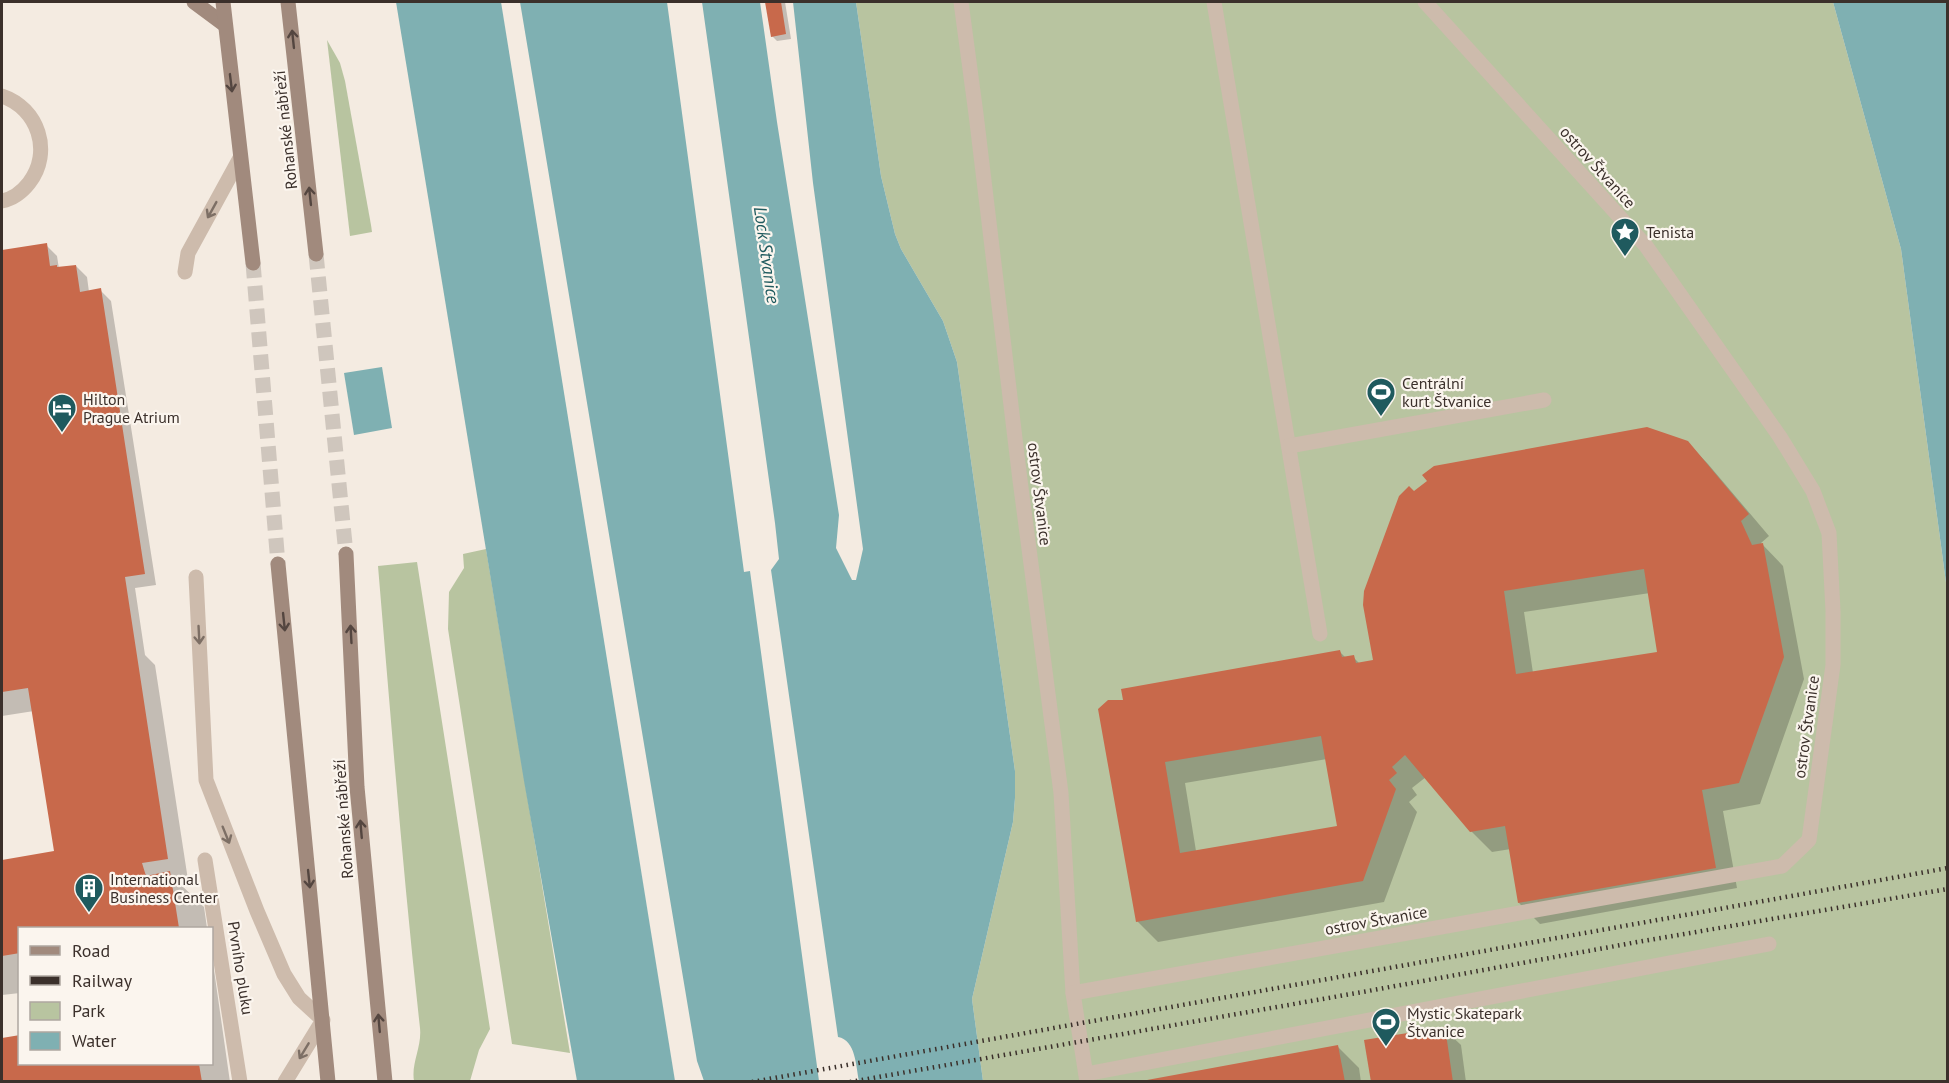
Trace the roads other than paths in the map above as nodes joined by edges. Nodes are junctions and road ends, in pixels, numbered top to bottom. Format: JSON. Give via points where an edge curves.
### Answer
{"nodes":[{"id":1,"x":194,"y":2,"type":"edge"},
{"id":2,"x":223,"y":2,"type":"edge"},
{"id":3,"x":288,"y":2,"type":"edge"},
{"id":4,"x":961,"y":2,"type":"edge"},
{"id":5,"x":1214,"y":2,"type":"edge"},
{"id":6,"x":1425,"y":2,"type":"edge"},
{"id":7,"x":225,"y":25,"type":"junction"},
{"id":8,"x":2,"y":96,"type":"edge"},
{"id":9,"x":240,"y":158,"type":"junction"},
{"id":10,"x":2,"y":201,"type":"edge"},
{"id":11,"x":316,"y":254,"type":"tunnel mouth"},
{"id":12,"x":253,"y":263,"type":"tunnel mouth"},
{"id":13,"x":185,"y":272,"type":"dead end"},
{"id":14,"x":1544,"y":400,"type":"dead end"},
{"id":15,"x":1289,"y":446,"type":"junction"},
{"id":16,"x":346,"y":554,"type":"tunnel mouth"},
{"id":17,"x":278,"y":564,"type":"tunnel mouth"},
{"id":18,"x":196,"y":577,"type":"dead end"},
{"id":19,"x":1320,"y":634,"type":"dead end"},
{"id":20,"x":205,"y":860,"type":"dead end"},
{"id":21,"x":1769,"y":944,"type":"dead end"},
{"id":22,"x":1073,"y":993,"type":"junction"},
{"id":23,"x":323,"y":1020,"type":"junction"},
{"id":24,"x":1087,"y":1078,"type":"edge"},
{"id":25,"x":240,"y":1082,"type":"edge"},
{"id":26,"x":285,"y":1082,"type":"edge"},
{"id":27,"x":328,"y":1082,"type":"edge"},
{"id":28,"x":384,"y":1082,"type":"edge"}],
"edges":[{"from":1,"to":7,"type":"main road"},
{"from":2,"to":7,"type":"main road"},
{"from":11,"to":3,"type":"main road","name":"Rohanské nábřeží","one_way":true},
{"from":4,"to":22,"type":"lane","name":"ostrov Štvanice","via":[[1061,793]]},
{"from":5,"to":15,"type":"lane"},
{"from":6,"to":22,"type":"lane","name":"ostrov Štvanice","via":[[1646,246],[1813,491],[1829,533],[1833,666],[1809,840],[1782,866]]},
{"from":7,"to":9,"type":"main road","one_way":true},
{"from":8,"to":10,"type":"lane","via":[[12,99],[32,118],[41,137],[41,158],[34,177],[23,190]]},
{"from":9,"to":12,"type":"main road"},
{"from":9,"to":13,"type":"lane","one_way":true,"via":[[188,253]]},
{"from":14,"to":15,"type":"lane"},
{"from":15,"to":19,"type":"lane"},
{"from":28,"to":16,"type":"main road","name":"Rohanské nábřeží","one_way":true,"via":[[357,786]]},
{"from":17,"to":23,"type":"main road","one_way":true},
{"from":18,"to":23,"type":"lane","one_way":true,"via":[[206,780],[284,974],[299,998]]},
{"from":20,"to":25,"type":"lane","name":"Prvního pluku"},
{"from":21,"to":24,"type":"lane"},
{"from":22,"to":24,"type":"lane","name":"ostrov Štvanice"},
{"from":23,"to":26,"type":"lane","one_way":true},
{"from":23,"to":27,"type":"main road"}]}
